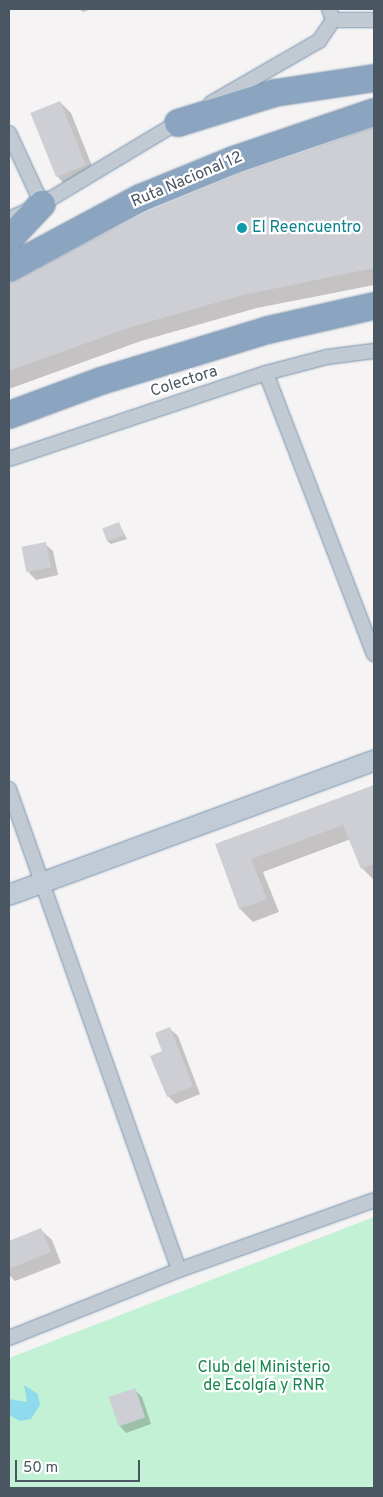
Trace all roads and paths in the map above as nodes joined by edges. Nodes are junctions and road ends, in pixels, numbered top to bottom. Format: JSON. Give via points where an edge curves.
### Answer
{"nodes":[{"id":1,"x":331,"y":14,"type":"edge"},
{"id":2,"x":374,"y":20,"type":"edge"},
{"id":3,"x":374,"y":78,"type":"edge"},
{"id":4,"x":374,"y":112,"type":"edge"},
{"id":5,"x":178,"y":122,"type":"junction"},
{"id":6,"x":9,"y":133,"type":"edge"},
{"id":7,"x":42,"y":204,"type":"junction"},
{"id":8,"x":9,"y":219,"type":"edge"},
{"id":9,"x":9,"y":239,"type":"edge"},
{"id":10,"x":9,"y":268,"type":"edge"},
{"id":11,"x":374,"y":306,"type":"edge"},
{"id":12,"x":374,"y":324,"type":"edge"},
{"id":13,"x":268,"y":330,"type":"junction"},
{"id":14,"x":374,"y":351,"type":"edge"},
{"id":15,"x":266,"y":374,"type":"junction"},
{"id":16,"x":9,"y":415,"type":"edge"},
{"id":17,"x":9,"y":459,"type":"edge"},
{"id":18,"x":374,"y":654,"type":"edge"},
{"id":19,"x":374,"y":761,"type":"edge"},
{"id":20,"x":9,"y":789,"type":"edge"},
{"id":21,"x":42,"y":883,"type":"junction"},
{"id":22,"x":9,"y":895,"type":"edge"},
{"id":23,"x":374,"y":1200,"type":"edge"},
{"id":24,"x":179,"y":1270,"type":"junction"},
{"id":25,"x":9,"y":1338,"type":"edge"}],
"edges":[{"from":1,"to":2,"type":"street"},
{"from":1,"to":5,"type":"street","via":[[319,41]]},
{"from":3,"to":5,"type":"highway","via":[[275,93]]},
{"from":4,"to":10,"type":"highway","name":"Ruta Nacional 12","via":[[233,160],[140,198]]},
{"from":5,"to":7,"type":"street"},
{"from":6,"to":7,"type":"street"},
{"from":7,"to":8,"type":"street"},
{"from":7,"to":9,"type":"highway"},
{"from":11,"to":13,"type":"highway"},
{"from":12,"to":13,"type":"highway"},
{"from":13,"to":16,"type":"highway","via":[[101,382]]},
{"from":14,"to":15,"type":"street","name":"Colectora","via":[[327,357]]},
{"from":15,"to":17,"type":"street","name":"Colectora"},
{"from":15,"to":18,"type":"street"},
{"from":19,"to":21,"type":"main road"},
{"from":20,"to":21,"type":"street"},
{"from":21,"to":22,"type":"main road"},
{"from":21,"to":24,"type":"street"},
{"from":23,"to":24,"type":"street"},
{"from":24,"to":25,"type":"street"}]}
